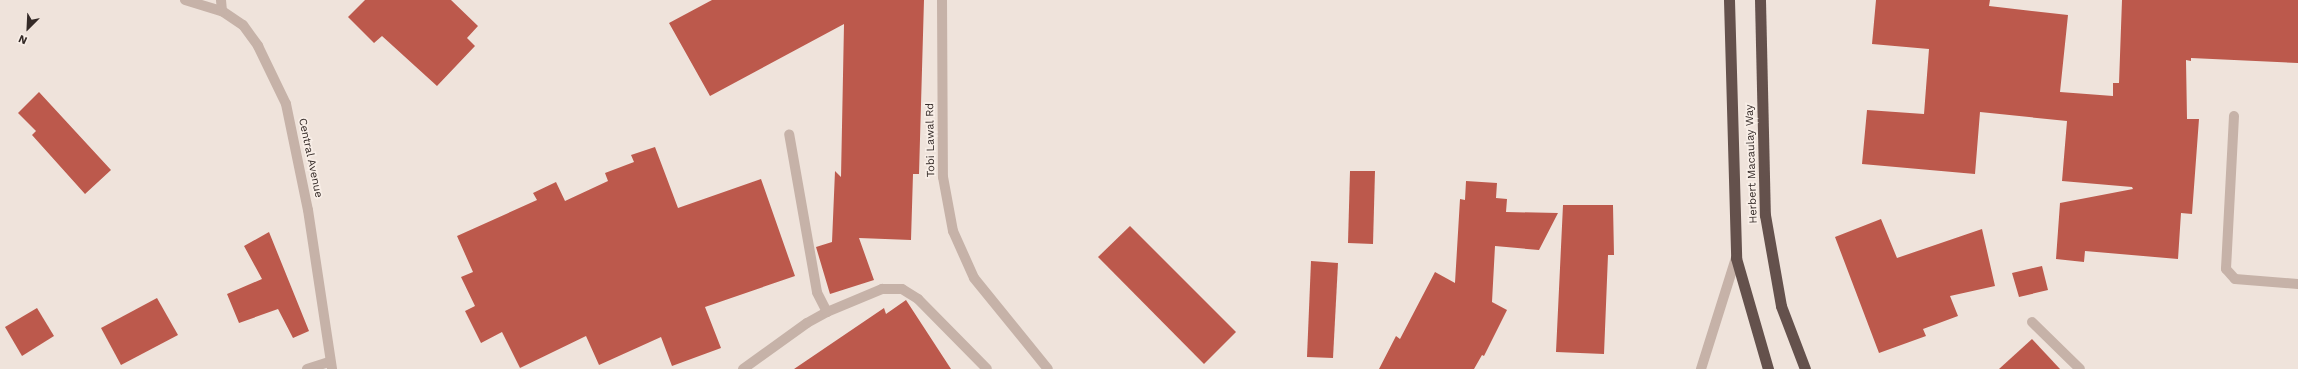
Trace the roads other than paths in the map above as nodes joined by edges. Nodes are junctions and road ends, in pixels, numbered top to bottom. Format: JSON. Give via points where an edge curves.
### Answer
{"nodes":[{"id":1,"x":185,"y":0,"type":"edge"},
{"id":2,"x":222,"y":0,"type":"edge"},
{"id":3,"x":942,"y":0,"type":"edge"},
{"id":4,"x":1729,"y":0,"type":"edge"},
{"id":5,"x":1760,"y":0,"type":"edge"},
{"id":6,"x":222,"y":11,"type":"junction"},
{"id":7,"x":2234,"y":116,"type":"dead end"},
{"id":8,"x":789,"y":134,"type":"dead end"},
{"id":9,"x":1736,"y":258,"type":"junction"},
{"id":10,"x":2298,"y":284,"type":"edge"},
{"id":11,"x":827,"y":312,"type":"junction"},
{"id":12,"x":2032,"y":322,"type":"dead end"},
{"id":13,"x":330,"y":365,"type":"edge"},
{"id":14,"x":307,"y":369,"type":"edge"},
{"id":15,"x":743,"y":369,"type":"edge"},
{"id":16,"x":987,"y":369,"type":"edge"},
{"id":17,"x":1048,"y":369,"type":"edge"},
{"id":18,"x":1701,"y":369,"type":"edge"},
{"id":19,"x":1768,"y":369,"type":"edge"},
{"id":20,"x":1805,"y":369,"type":"edge"},
{"id":21,"x":2080,"y":369,"type":"edge"}],
"edges":[{"from":1,"to":6,"type":"street","name":"Central Avenue"},
{"from":2,"to":6,"type":"street"},
{"from":3,"to":17,"type":"street","name":"Tobi Lawal Rd","via":[[943,177],[953,231],[974,278]]},
{"from":4,"to":9,"type":"highway","name":"Herbert Macaulay Way"},
{"from":5,"to":20,"type":"highway","name":"Herbert Macaulay Way","via":[[1765,214],[1781,306]]},
{"from":6,"to":13,"type":"street","name":"Central Avenue","via":[[243,26],[258,46],[286,104],[308,210]]},
{"from":7,"to":10,"type":"street","via":[[2226,269],[2235,279]]},
{"from":8,"to":11,"type":"street","via":[[817,292]]},
{"from":9,"to":18,"type":"street"},
{"from":9,"to":19,"type":"highway","name":"Herbert Macaulay Way"},
{"from":11,"to":15,"type":"street","via":[[807,323]]},
{"from":11,"to":16,"type":"street","via":[[882,289],[902,289],[918,299]]},
{"from":12,"to":21,"type":"street"},
{"from":13,"to":14,"type":"street"}]}
